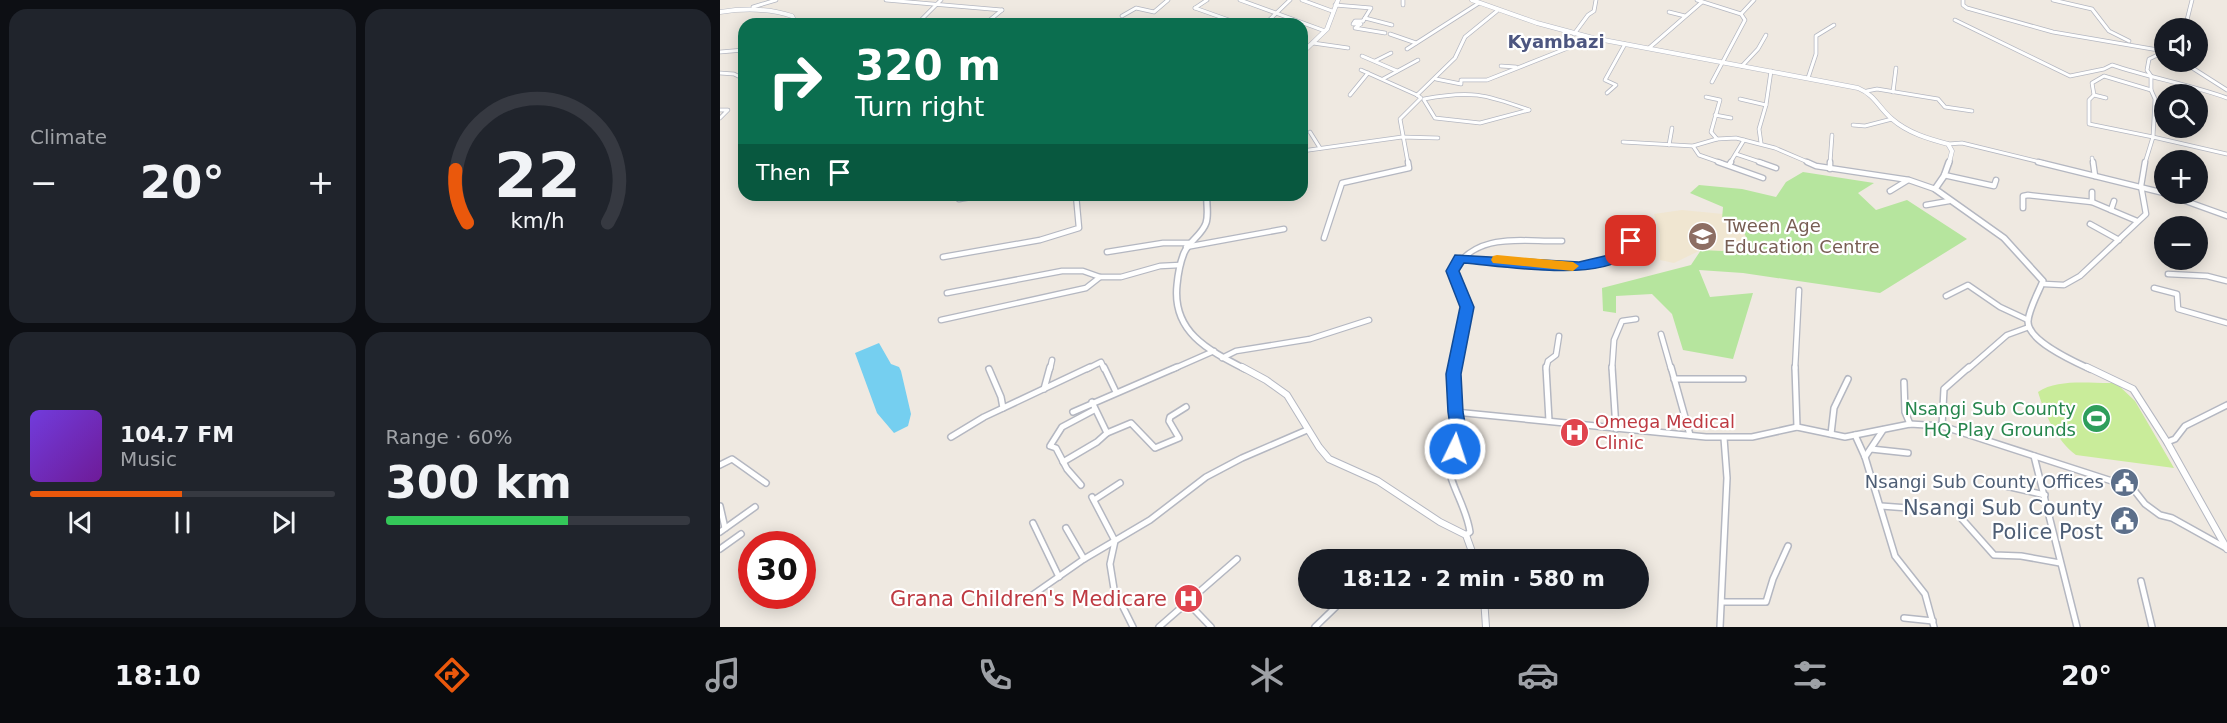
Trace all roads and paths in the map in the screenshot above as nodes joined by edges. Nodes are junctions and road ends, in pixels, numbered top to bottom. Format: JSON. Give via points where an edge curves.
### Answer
{"nodes":[{"id":1,"x":776,"y":0,"type":"edge"},
{"id":2,"x":886,"y":0,"type":"edge"},
{"id":3,"x":941,"y":0,"type":"edge"},
{"id":4,"x":1168,"y":0,"type":"edge"},
{"id":5,"x":1207,"y":0,"type":"edge"},
{"id":6,"x":1240,"y":0,"type":"edge"},
{"id":7,"x":1290,"y":0,"type":"edge"},
{"id":8,"x":1302,"y":0,"type":"edge"},
{"id":9,"x":1338,"y":0,"type":"edge"},
{"id":10,"x":1402,"y":0,"type":"edge"},
{"id":11,"x":1472,"y":0,"type":"edge"},
{"id":12,"x":1596,"y":0,"type":"edge"},
{"id":13,"x":1754,"y":0,"type":"edge"},
{"id":14,"x":1963,"y":0,"type":"edge"},
{"id":15,"x":2053,"y":0,"type":"edge"},
{"id":16,"x":2192,"y":0,"type":"edge"},
{"id":17,"x":1703,"y":1,"type":"edge"},
{"id":18,"x":2064,"y":1,"type":"edge"},
{"id":19,"x":1479,"y":3,"type":"junction"},
{"id":20,"x":937,"y":4,"type":"junction"},
{"id":21,"x":1335,"y":5,"type":"junction"},
{"id":22,"x":1403,"y":5,"type":"dead end"},
{"id":23,"x":753,"y":7,"type":"junction"},
{"id":24,"x":1332,"y":10,"type":"junction"},
{"id":25,"x":1497,"y":11,"type":"junction"},
{"id":26,"x":720,"y":12,"type":"edge"},
{"id":27,"x":1669,"y":12,"type":"dead end"},
{"id":28,"x":1275,"y":14,"type":"junction"},
{"id":29,"x":1741,"y":14,"type":"junction"},
{"id":30,"x":1122,"y":16,"type":"dead end"},
{"id":31,"x":1685,"y":16,"type":"junction"},
{"id":32,"x":793,"y":18,"type":"edge"},
{"id":33,"x":923,"y":18,"type":"edge"},
{"id":34,"x":992,"y":18,"type":"edge"},
{"id":35,"x":1222,"y":18,"type":"edge"},
{"id":36,"x":1271,"y":18,"type":"edge"},
{"id":37,"x":1286,"y":18,"type":"edge"},
{"id":38,"x":2188,"y":18,"type":"edge"},
{"id":39,"x":1955,"y":20,"type":"dead end"},
{"id":40,"x":1362,"y":22,"type":"junction"},
{"id":41,"x":1392,"y":25,"type":"dead end"},
{"id":42,"x":1834,"y":25,"type":"dead end"},
{"id":43,"x":1308,"y":26,"type":"edge"},
{"id":44,"x":1325,"y":32,"type":"junction"},
{"id":45,"x":1574,"y":34,"type":"junction"},
{"id":46,"x":1766,"y":35,"type":"dead end"},
{"id":47,"x":1593,"y":38,"type":"junction"},
{"id":48,"x":2132,"y":42,"type":"junction"},
{"id":49,"x":1313,"y":43,"type":"junction"},
{"id":50,"x":1416,"y":43,"type":"junction"},
{"id":51,"x":1625,"y":44,"type":"junction"},
{"id":52,"x":1308,"y":47,"type":"edge"},
{"id":53,"x":1348,"y":48,"type":"dead end"},
{"id":54,"x":1649,"y":48,"type":"junction"},
{"id":55,"x":1407,"y":49,"type":"dead end"},
{"id":56,"x":2154,"y":49,"type":"edge"},
{"id":57,"x":738,"y":50,"type":"edge"},
{"id":58,"x":720,"y":52,"type":"edge"},
{"id":59,"x":1391,"y":53,"type":"dead end"},
{"id":60,"x":1362,"y":56,"type":"dead end"},
{"id":61,"x":2154,"y":57,"type":"edge"},
{"id":62,"x":1418,"y":60,"type":"dead end"},
{"id":63,"x":1375,"y":61,"type":"junction"},
{"id":64,"x":1722,"y":63,"type":"junction"},
{"id":65,"x":1501,"y":66,"type":"dead end"},
{"id":66,"x":1742,"y":66,"type":"junction"},
{"id":67,"x":1519,"y":68,"type":"junction"},
{"id":68,"x":1896,"y":68,"type":"dead end"},
{"id":69,"x":1361,"y":70,"type":"dead end"},
{"id":70,"x":1396,"y":71,"type":"junction"},
{"id":71,"x":1771,"y":71,"type":"junction"},
{"id":72,"x":2199,"y":72,"type":"edge"},
{"id":73,"x":720,"y":73,"type":"edge"},
{"id":74,"x":1368,"y":74,"type":"junction"},
{"id":75,"x":738,"y":76,"type":"edge"},
{"id":76,"x":2151,"y":76,"type":"junction"},
{"id":77,"x":1808,"y":78,"type":"junction"},
{"id":78,"x":1436,"y":79,"type":"junction"},
{"id":79,"x":1383,"y":80,"type":"junction"},
{"id":80,"x":1712,"y":82,"type":"dead end"},
{"id":81,"x":2151,"y":90,"type":"junction"},
{"id":82,"x":2227,"y":90,"type":"edge"},
{"id":83,"x":1867,"y":91,"type":"junction"},
{"id":84,"x":1893,"y":92,"type":"junction"},
{"id":85,"x":1607,"y":93,"type":"dead end"},
{"id":86,"x":1350,"y":95,"type":"dead end"},
{"id":87,"x":2094,"y":95,"type":"junction"},
{"id":88,"x":1706,"y":97,"type":"dead end"},
{"id":89,"x":1421,"y":98,"type":"junction"},
{"id":90,"x":2106,"y":98,"type":"dead end"},
{"id":91,"x":2227,"y":98,"type":"edge"},
{"id":92,"x":1740,"y":99,"type":"dead end"},
{"id":93,"x":1766,"y":105,"type":"junction"},
{"id":94,"x":720,"y":110,"type":"edge"},
{"id":95,"x":1972,"y":111,"type":"dead end"},
{"id":96,"x":1715,"y":115,"type":"junction"},
{"id":97,"x":720,"y":118,"type":"edge"},
{"id":98,"x":1731,"y":118,"type":"dead end"},
{"id":99,"x":1892,"y":120,"type":"junction"},
{"id":100,"x":1853,"y":125,"type":"dead end"},
{"id":101,"x":1672,"y":128,"type":"dead end"},
{"id":102,"x":1310,"y":132,"type":"dead end"},
{"id":103,"x":1832,"y":135,"type":"dead end"},
{"id":104,"x":1402,"y":137,"type":"junction"},
{"id":105,"x":2153,"y":137,"type":"junction"},
{"id":106,"x":1438,"y":138,"type":"dead end"},
{"id":107,"x":1717,"y":139,"type":"junction"},
{"id":108,"x":1744,"y":140,"type":"junction"},
{"id":109,"x":1623,"y":142,"type":"dead end"},
{"id":110,"x":1761,"y":143,"type":"junction"},
{"id":111,"x":1948,"y":144,"type":"junction"},
{"id":112,"x":1669,"y":145,"type":"junction"},
{"id":113,"x":1693,"y":146,"type":"junction"},
{"id":114,"x":1320,"y":148,"type":"junction"},
{"id":115,"x":1308,"y":150,"type":"edge"},
{"id":116,"x":1736,"y":154,"type":"junction"},
{"id":117,"x":2227,"y":154,"type":"edge"},
{"id":118,"x":2092,"y":158,"type":"dead end"},
{"id":119,"x":1729,"y":165,"type":"junction"},
{"id":120,"x":1776,"y":168,"type":"dead end"},
{"id":121,"x":1830,"y":169,"type":"junction"},
{"id":122,"x":1944,"y":175,"type":"junction"},
{"id":123,"x":2095,"y":176,"type":"junction"},
{"id":124,"x":1763,"y":178,"type":"dead end"},
{"id":125,"x":1908,"y":180,"type":"junction"},
{"id":126,"x":1996,"y":180,"type":"dead end"},
{"id":127,"x":2141,"y":186,"type":"junction"},
{"id":128,"x":1935,"y":189,"type":"junction"},
{"id":129,"x":1890,"y":190,"type":"dead end"},
{"id":130,"x":2154,"y":190,"type":"edge"},
{"id":131,"x":2092,"y":192,"type":"dead end"},
{"id":132,"x":1077,"y":201,"type":"edge"},
{"id":133,"x":1207,"y":201,"type":"edge"},
{"id":134,"x":1949,"y":201,"type":"junction"},
{"id":135,"x":2114,"y":201,"type":"dead end"},
{"id":136,"x":2092,"y":202,"type":"junction"},
{"id":137,"x":2190,"y":204,"type":"edge"},
{"id":138,"x":1926,"y":205,"type":"dead end"},
{"id":139,"x":2023,"y":208,"type":"dead end"},
{"id":140,"x":2112,"y":210,"type":"junction"},
{"id":141,"x":2227,"y":216,"type":"edge"},
{"id":142,"x":2137,"y":221,"type":"junction"},
{"id":143,"x":2090,"y":224,"type":"dead end"},
{"id":144,"x":1284,"y":229,"type":"dead end"},
{"id":145,"x":1634,"y":235,"type":"dead end"},
{"id":146,"x":1324,"y":238,"type":"dead end"},
{"id":147,"x":2119,"y":240,"type":"junction"},
{"id":148,"x":1562,"y":241,"type":"dead end"},
{"id":149,"x":1188,"y":245,"type":"junction"},
{"id":150,"x":1107,"y":252,"type":"dead end"},
{"id":151,"x":943,"y":257,"type":"dead end"},
{"id":152,"x":1460,"y":258,"type":"junction"},
{"id":153,"x":1180,"y":265,"type":"junction"},
{"id":154,"x":2168,"y":274,"type":"dead end"},
{"id":155,"x":1100,"y":277,"type":"junction"},
{"id":156,"x":2227,"y":281,"type":"edge"},
{"id":157,"x":2044,"y":284,"type":"junction"},
{"id":158,"x":2154,"y":288,"type":"dead end"},
{"id":159,"x":1799,"y":290,"type":"dead end"},
{"id":160,"x":947,"y":293,"type":"dead end"},
{"id":161,"x":1946,"y":296,"type":"dead end"},
{"id":162,"x":1636,"y":319,"type":"dead end"},
{"id":163,"x":941,"y":320,"type":"dead end"},
{"id":164,"x":1370,"y":320,"type":"dead end"},
{"id":165,"x":2028,"y":320,"type":"junction"},
{"id":166,"x":2227,"y":323,"type":"edge"},
{"id":167,"x":2029,"y":327,"type":"junction"},
{"id":168,"x":1661,"y":334,"type":"dead end"},
{"id":169,"x":1559,"y":336,"type":"dead end"},
{"id":170,"x":1214,"y":351,"type":"junction"},
{"id":171,"x":1222,"y":358,"type":"junction"},
{"id":172,"x":1052,"y":360,"type":"dead end"},
{"id":173,"x":989,"y":369,"type":"dead end"},
{"id":174,"x":1674,"y":379,"type":"junction"},
{"id":175,"x":1743,"y":379,"type":"dead end"},
{"id":176,"x":1848,"y":379,"type":"dead end"},
{"id":177,"x":1904,"y":382,"type":"dead end"},
{"id":178,"x":1044,"y":389,"type":"junction"},
{"id":179,"x":1116,"y":392,"type":"junction"},
{"id":180,"x":1092,"y":402,"type":"junction"},
{"id":181,"x":2227,"y":405,"type":"edge"},
{"id":182,"x":1185,"y":407,"type":"dead end"},
{"id":183,"x":1003,"y":408,"type":"junction"},
{"id":184,"x":1094,"y":411,"type":"junction"},
{"id":185,"x":1073,"y":412,"type":"dead end"},
{"id":186,"x":1455,"y":412,"type":"junction"},
{"id":187,"x":1549,"y":421,"type":"junction"},
{"id":188,"x":1910,"y":424,"type":"junction"},
{"id":189,"x":1942,"y":426,"type":"junction"},
{"id":190,"x":1797,"y":427,"type":"junction"},
{"id":191,"x":1616,"y":429,"type":"junction"},
{"id":192,"x":1307,"y":430,"type":"junction"},
{"id":193,"x":1883,"y":430,"type":"junction"},
{"id":194,"x":1107,"y":433,"type":"junction"},
{"id":195,"x":1831,"y":434,"type":"junction"},
{"id":196,"x":1690,"y":435,"type":"junction"},
{"id":197,"x":1855,"y":435,"type":"junction"},
{"id":198,"x":951,"y":437,"type":"dead end"},
{"id":199,"x":1724,"y":438,"type":"junction"},
{"id":200,"x":2167,"y":442,"type":"junction"},
{"id":201,"x":1871,"y":448,"type":"junction"},
{"id":202,"x":1908,"y":453,"type":"dead end"},
{"id":203,"x":2034,"y":456,"type":"junction"},
{"id":204,"x":1865,"y":457,"type":"junction"},
{"id":205,"x":1063,"y":462,"type":"junction"},
{"id":206,"x":720,"y":465,"type":"edge"},
{"id":207,"x":766,"y":483,"type":"dead end"},
{"id":208,"x":1120,"y":483,"type":"dead end"},
{"id":209,"x":1997,"y":484,"type":"dead end"},
{"id":210,"x":1081,"y":485,"type":"dead end"},
{"id":211,"x":2045,"y":495,"type":"junction"},
{"id":212,"x":720,"y":506,"type":"edge"},
{"id":213,"x":1881,"y":506,"type":"junction"},
{"id":214,"x":755,"y":507,"type":"dead end"},
{"id":215,"x":1922,"y":509,"type":"dead end"},
{"id":216,"x":1962,"y":519,"type":"dead end"},
{"id":217,"x":1033,"y":523,"type":"dead end"},
{"id":218,"x":1066,"y":528,"type":"dead end"},
{"id":219,"x":723,"y":530,"type":"edge"},
{"id":220,"x":1466,"y":535,"type":"junction"},
{"id":221,"x":738,"y":536,"type":"edge"},
{"id":222,"x":1115,"y":541,"type":"junction"},
{"id":223,"x":1788,"y":546,"type":"dead end"},
{"id":224,"x":720,"y":549,"type":"edge"},
{"id":225,"x":1471,"y":549,"type":"edge"},
{"id":226,"x":2227,"y":549,"type":"edge"},
{"id":227,"x":1084,"y":559,"type":"junction"},
{"id":228,"x":1237,"y":559,"type":"dead end"},
{"id":229,"x":2060,"y":563,"type":"junction"},
{"id":230,"x":1059,"y":577,"type":"junction"},
{"id":231,"x":2141,"y":581,"type":"dead end"},
{"id":232,"x":1031,"y":596,"type":"dead end"},
{"id":233,"x":1722,"y":602,"type":"junction"},
{"id":234,"x":1188,"y":603,"type":"junction"},
{"id":235,"x":1334,"y":609,"type":"edge"},
{"id":236,"x":1485,"y":609,"type":"edge"},
{"id":237,"x":1904,"y":618,"type":"dead end"},
{"id":238,"x":1933,"y":624,"type":"edge"},
{"id":239,"x":1133,"y":627,"type":"edge"},
{"id":240,"x":1160,"y":627,"type":"edge"},
{"id":241,"x":1211,"y":627,"type":"edge"},
{"id":242,"x":1315,"y":627,"type":"edge"},
{"id":243,"x":1486,"y":627,"type":"edge"},
{"id":244,"x":1720,"y":627,"type":"edge"},
{"id":245,"x":2077,"y":627,"type":"edge"},
{"id":246,"x":2152,"y":627,"type":"edge"}],
"edges":[{"from":1,"to":23,"type":"street"},
{"from":2,"to":20,"type":"street"},
{"from":3,"to":20,"type":"street"},
{"from":4,"to":30,"type":"street","via":[[1154,12],[1136,8]]},
{"from":5,"to":35,"type":"street","via":[[1195,8]]},
{"from":6,"to":28,"type":"street"},
{"from":7,"to":28,"type":"street"},
{"from":8,"to":24,"type":"street"},
{"from":9,"to":21,"type":"street"},
{"from":10,"to":22,"type":"street"},
{"from":11,"to":19,"type":"street"},
{"from":12,"to":45,"type":"street","via":[[1594,11]]},
{"from":13,"to":29,"type":"street"},
{"from":14,"to":48,"type":"street","via":[[1967,8],[2063,33]]},
{"from":15,"to":18,"type":"street"},
{"from":16,"to":38,"type":"street"},
{"from":17,"to":29,"type":"street"},
{"from":17,"to":31,"type":"street"},
{"from":18,"to":48,"type":"street","via":[[2092,9],[2109,31]]},
{"from":19,"to":25,"type":"street"},
{"from":19,"to":50,"type":"street"},
{"from":20,"to":33,"type":"street"},
{"from":20,"to":34,"type":"street","via":[[1002,10]]},
{"from":21,"to":24,"type":"street"},
{"from":21,"to":40,"type":"street","via":[[1371,8]]},
{"from":23,"to":26,"type":"street"},
{"from":23,"to":32,"type":"street"},
{"from":24,"to":44,"type":"street"},
{"from":25,"to":45,"type":"street"},
{"from":25,"to":78,"type":"street","via":[[1466,37],[1455,58]]},
{"from":27,"to":31,"type":"street"},
{"from":28,"to":36,"type":"street"},
{"from":28,"to":37,"type":"street"},
{"from":29,"to":64,"type":"street","via":[[1744,23]]},
{"from":31,"to":54,"type":"street"},
{"from":39,"to":76,"type":"street","via":[[2070,76],[2112,65]]},
{"from":40,"to":41,"type":"street"},
{"from":40,"to":50,"type":"street","via":[[1355,28]]},
{"from":42,"to":77,"type":"street","via":[[1816,36],[1816,54]]},
{"from":43,"to":44,"type":"street"},
{"from":44,"to":49,"type":"street"},
{"from":45,"to":47,"type":"street"},
{"from":46,"to":66,"type":"street"},
{"from":47,"to":51,"type":"street"},
{"from":47,"to":67,"type":"street"},
{"from":48,"to":56,"type":"street"},
{"from":49,"to":52,"type":"street"},
{"from":49,"to":53,"type":"street"},
{"from":50,"to":55,"type":"street"},
{"from":51,"to":54,"type":"street"},
{"from":51,"to":85,"type":"street","via":[[1605,80],[1616,85]]},
{"from":54,"to":64,"type":"street"},
{"from":57,"to":58,"type":"street"},
{"from":59,"to":63,"type":"street"},
{"from":60,"to":63,"type":"street"},
{"from":61,"to":76,"type":"street","via":[[2149,59],[2147,70]]},
{"from":62,"to":70,"type":"street"},
{"from":63,"to":70,"type":"street"},
{"from":64,"to":66,"type":"street"},
{"from":64,"to":80,"type":"street"},
{"from":65,"to":67,"type":"street"},
{"from":66,"to":71,"type":"street"},
{"from":67,"to":78,"type":"street","via":[[1487,80],[1461,80],[1461,84]]},
{"from":68,"to":84,"type":"street"},
{"from":69,"to":74,"type":"street"},
{"from":70,"to":79,"type":"street"},
{"from":71,"to":77,"type":"street"},
{"from":71,"to":93,"type":"street","via":[[1765,87]]},
{"from":72,"to":82,"type":"street"},
{"from":73,"to":75,"type":"street"},
{"from":74,"to":79,"type":"street"},
{"from":74,"to":86,"type":"street"},
{"from":76,"to":81,"type":"street"},
{"from":76,"to":91,"type":"street"},
{"from":77,"to":83,"type":"street"},
{"from":78,"to":89,"type":"street"},
{"from":79,"to":89,"type":"street"},
{"from":81,"to":87,"type":"street","via":[[2104,76],[2092,83]]},
{"from":81,"to":105,"type":"street","via":[[2155,99]]},
{"from":83,"to":84,"type":"street"},
{"from":83,"to":99,"type":"street"},
{"from":84,"to":95,"type":"street","via":[[1938,99],[1945,107]]},
{"from":87,"to":90,"type":"street"},
{"from":87,"to":105,"type":"street","via":[[2089,99],[2089,124]]},
{"from":88,"to":96,"type":"street","via":[[1720,100]]},
{"from":89,"to":89,"type":"street","via":[[1456,93],[1491,96],[1529,110],[1480,123],[1469,122],[1435,118]]},
{"from":89,"to":104,"type":"street","via":[[1400,119]]},
{"from":92,"to":93,"type":"street"},
{"from":93,"to":110,"type":"street","via":[[1758,132]]},
{"from":94,"to":97,"type":"street","via":[[728,110]]},
{"from":96,"to":98,"type":"street"},
{"from":96,"to":107,"type":"street","via":[[1711,132]]},
{"from":99,"to":100,"type":"street"},
{"from":99,"to":111,"type":"street"},
{"from":101,"to":112,"type":"street"},
{"from":102,"to":114,"type":"street"},
{"from":103,"to":121,"type":"street"},
{"from":104,"to":106,"type":"street"},
{"from":104,"to":114,"type":"street"},
{"from":104,"to":146,"type":"street","via":[[1409,168],[1342,183]]},
{"from":105,"to":117,"type":"street"},
{"from":105,"to":127,"type":"street"},
{"from":107,"to":108,"type":"street"},
{"from":107,"to":113,"type":"street"},
{"from":108,"to":110,"type":"street"},
{"from":108,"to":116,"type":"street"},
{"from":109,"to":112,"type":"street"},
{"from":110,"to":121,"type":"street"},
{"from":111,"to":122,"type":"street","via":[[1952,152]]},
{"from":111,"to":123,"type":"street","via":[[1962,143]]},
{"from":112,"to":113,"type":"street"},
{"from":113,"to":119,"type":"street","via":[[1699,155]]},
{"from":114,"to":115,"type":"street"},
{"from":116,"to":119,"type":"street"},
{"from":116,"to":120,"type":"street"},
{"from":118,"to":123,"type":"street"},
{"from":119,"to":124,"type":"street"},
{"from":121,"to":125,"type":"street"},
{"from":122,"to":126,"type":"street","via":[[1994,186]]},
{"from":122,"to":128,"type":"street"},
{"from":123,"to":127,"type":"street"},
{"from":125,"to":128,"type":"street"},
{"from":125,"to":129,"type":"street"},
{"from":127,"to":130,"type":"street"},
{"from":127,"to":142,"type":"street","via":[[2146,214]]},
{"from":128,"to":134,"type":"street"},
{"from":131,"to":136,"type":"street"},
{"from":132,"to":151,"type":"street","via":[[1079,228],[1040,240]]},
{"from":133,"to":149,"type":"street","via":[[1206,224]]},
{"from":134,"to":138,"type":"street"},
{"from":134,"to":157,"type":"street","via":[[2004,238]]},
{"from":135,"to":140,"type":"street"},
{"from":136,"to":139,"type":"street","via":[[2028,195],[2023,196]]},
{"from":136,"to":140,"type":"street"},
{"from":137,"to":141,"type":"street"},
{"from":140,"to":142,"type":"street"},
{"from":142,"to":147,"type":"street"},
{"from":143,"to":147,"type":"street"},
{"from":144,"to":149,"type":"street"},
{"from":145,"to":152,"type":"street","via":[[1625,252],[1617,257],[1579,267]]},
{"from":147,"to":157,"type":"street","via":[[2080,276],[2064,285]]},
{"from":148,"to":152,"type":"street","via":[[1490,243],[1473,248]]},
{"from":149,"to":150,"type":"street","via":[[1163,243]]},
{"from":149,"to":153,"type":"street"},
{"from":152,"to":186,"type":"street","via":[[1453,271],[1467,307],[1454,374]]},
{"from":153,"to":155,"type":"street","via":[[1160,266],[1121,277]]},
{"from":153,"to":170,"type":"street","via":[[1177,308],[1197,338]]},
{"from":154,"to":156,"type":"street"},
{"from":155,"to":160,"type":"street","via":[[1076,270],[1062,271]]},
{"from":155,"to":163,"type":"street","via":[[1086,288]]},
{"from":157,"to":165,"type":"street"},
{"from":158,"to":166,"type":"street","via":[[2177,294],[2178,309]]},
{"from":159,"to":190,"type":"street"},
{"from":161,"to":165,"type":"street","via":[[1968,285]]},
{"from":162,"to":191,"type":"street","via":[[1622,321],[1616,327]]},
{"from":164,"to":171,"type":"street","via":[[1310,339],[1236,351]]},
{"from":165,"to":167,"type":"street"},
{"from":167,"to":189,"type":"street","via":[[2007,335],[1944,389]]},
{"from":167,"to":200,"type":"street","via":[[2059,354],[2133,389]]},
{"from":168,"to":174,"type":"street"},
{"from":169,"to":187,"type":"street","via":[[1556,355],[1546,368]]},
{"from":170,"to":171,"type":"street"},
{"from":170,"to":179,"type":"street"},
{"from":171,"to":192,"type":"street","via":[[1279,389],[1301,414]]},
{"from":172,"to":178,"type":"street"},
{"from":173,"to":183,"type":"street"},
{"from":174,"to":175,"type":"street"},
{"from":174,"to":196,"type":"street"},
{"from":176,"to":195,"type":"street","via":[[1834,408]]},
{"from":177,"to":188,"type":"street","via":[[1905,412]]},
{"from":178,"to":179,"type":"street","via":[[1101,362]]},
{"from":178,"to":183,"type":"street"},
{"from":179,"to":180,"type":"street"},
{"from":180,"to":184,"type":"street"},
{"from":180,"to":185,"type":"street"},
{"from":181,"to":200,"type":"street","via":[[2185,426],[2175,439]]},
{"from":182,"to":194,"type":"street","via":[[1169,421],[1179,438],[1155,448],[1131,423]]},
{"from":183,"to":198,"type":"street"},
{"from":184,"to":194,"type":"street"},
{"from":184,"to":205,"type":"street","via":[[1062,427],[1050,446],[1056,448]]},
{"from":186,"to":187,"type":"street"},
{"from":186,"to":220,"type":"street","via":[[1460,440],[1447,459],[1448,471],[1466,512],[1470,532]]},
{"from":187,"to":191,"type":"street"},
{"from":188,"to":189,"type":"street"},
{"from":188,"to":193,"type":"street"},
{"from":189,"to":203,"type":"street"},
{"from":190,"to":195,"type":"street"},
{"from":190,"to":199,"type":"street","via":[[1752,437]]},
{"from":191,"to":196,"type":"street"},
{"from":192,"to":220,"type":"street","via":[[1333,462],[1390,487]]},
{"from":192,"to":222,"type":"street","via":[[1215,471]]},
{"from":193,"to":197,"type":"street"},
{"from":193,"to":201,"type":"street"},
{"from":194,"to":205,"type":"street"},
{"from":195,"to":197,"type":"street"},
{"from":196,"to":199,"type":"street"},
{"from":197,"to":204,"type":"street"},
{"from":199,"to":233,"type":"street","via":[[1728,488]]},
{"from":200,"to":226,"type":"street"},
{"from":201,"to":202,"type":"street"},
{"from":201,"to":204,"type":"street"},
{"from":203,"to":211,"type":"street"},
{"from":203,"to":226,"type":"street","via":[[2134,490],[2160,515]]},
{"from":204,"to":213,"type":"street"},
{"from":205,"to":210,"type":"street"},
{"from":206,"to":207,"type":"street","via":[[732,459]]},
{"from":208,"to":222,"type":"street","via":[[1093,499]]},
{"from":209,"to":211,"type":"street"},
{"from":211,"to":229,"type":"street"},
{"from":212,"to":219,"type":"street"},
{"from":213,"to":215,"type":"street"},
{"from":213,"to":238,"type":"street","via":[[1895,556],[1925,594]]},
{"from":214,"to":219,"type":"street"},
{"from":216,"to":229,"type":"street","via":[[1994,555]]},
{"from":217,"to":230,"type":"street"},
{"from":218,"to":227,"type":"street"},
{"from":220,"to":225,"type":"street"},
{"from":221,"to":224,"type":"street"},
{"from":222,"to":227,"type":"street"},
{"from":222,"to":239,"type":"street","via":[[1110,564],[1114,589]]},
{"from":223,"to":233,"type":"street","via":[[1766,602]]},
{"from":227,"to":230,"type":"street"},
{"from":228,"to":234,"type":"street"},
{"from":229,"to":245,"type":"street"},
{"from":230,"to":232,"type":"street"},
{"from":231,"to":246,"type":"street"},
{"from":233,"to":244,"type":"street"},
{"from":234,"to":240,"type":"street"},
{"from":234,"to":241,"type":"street"},
{"from":235,"to":242,"type":"street"},
{"from":236,"to":243,"type":"street"},
{"from":237,"to":238,"type":"street"}]}
